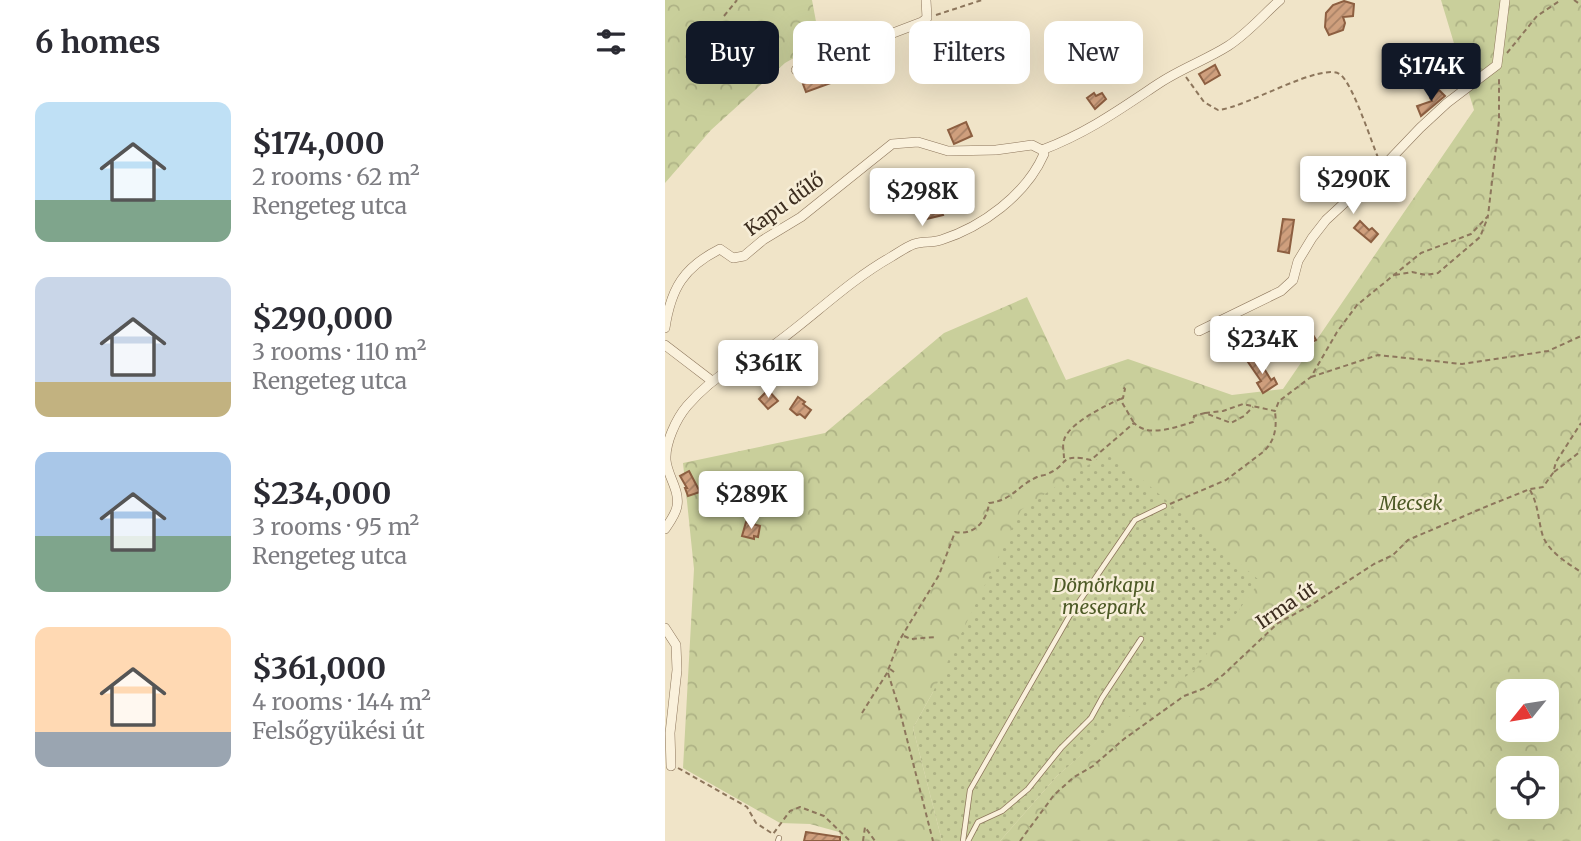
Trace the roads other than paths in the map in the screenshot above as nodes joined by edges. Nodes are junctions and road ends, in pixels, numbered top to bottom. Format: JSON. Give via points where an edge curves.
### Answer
{"nodes":[{"id":1,"x":926,"y":0,"type":"edge"},
{"id":2,"x":1280,"y":0,"type":"edge"},
{"id":3,"x":1505,"y":0,"type":"edge"},
{"id":4,"x":895,"y":32,"type":"edge"},
{"id":5,"x":1042,"y":149,"type":"junction"},
{"id":6,"x":665,"y":328,"type":"edge"},
{"id":7,"x":1199,"y":331,"type":"dead end"},
{"id":8,"x":665,"y":345,"type":"edge"},
{"id":9,"x":712,"y":381,"type":"junction"},
{"id":10,"x":1164,"y":506,"type":"road end"},
{"id":11,"x":665,"y":530,"type":"edge"},
{"id":12,"x":665,"y":628,"type":"edge"},
{"id":13,"x":1141,"y":639,"type":"dead end"},
{"id":14,"x":671,"y":766,"type":"road end"},
{"id":15,"x":963,"y":841,"type":"edge"},
{"id":16,"x":968,"y":841,"type":"edge"}],
"edges":[{"from":1,"to":4,"type":"street","via":[[927,18]]},
{"from":2,"to":5,"type":"street","via":[[1230,45],[1117,113]]},
{"from":3,"to":7,"type":"street","via":[[1497,65],[1447,103],[1326,220],[1299,261],[1293,280],[1281,291]]},
{"from":5,"to":6,"type":"street","name":"Kapu dűlő","via":[[1032,145],[948,151],[918,142],[892,144],[744,256],[733,258],[720,249],[688,270],[673,292]]},
{"from":5,"to":9,"type":"street","via":[[1044,154],[1028,181],[983,221],[940,240],[914,244],[888,258],[847,284],[762,354]]},
{"from":8,"to":9,"type":"street"},
{"from":9,"to":11,"type":"street","via":[[673,429],[666,461],[677,508]]},
{"from":10,"to":15,"type":"lane","via":[[1135,520],[1070,615],[970,790]]},
{"from":12,"to":14,"type":"street","via":[[676,645]]},
{"from":13,"to":16,"type":"lane","via":[[1091,718],[1028,789],[1002,811],[978,822]]}]}
